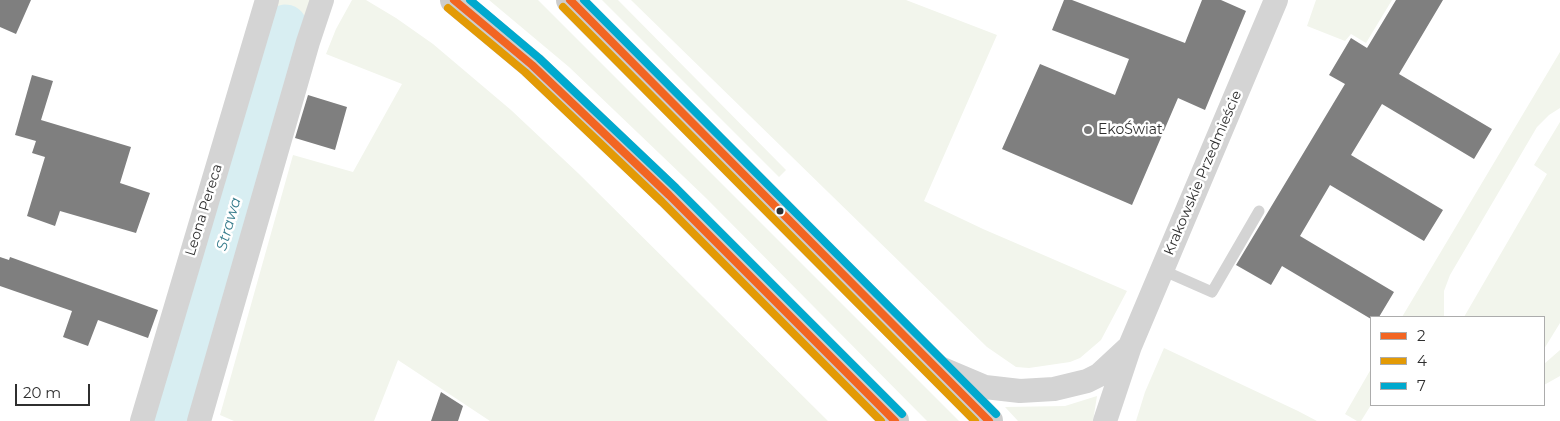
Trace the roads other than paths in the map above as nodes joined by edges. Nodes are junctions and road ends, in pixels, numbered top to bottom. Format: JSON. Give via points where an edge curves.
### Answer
{"nodes":[{"id":1,"x":266,"y":0,"type":"edge"},
{"id":2,"x":322,"y":0,"type":"edge"},
{"id":3,"x":454,"y":0,"type":"edge"},
{"id":4,"x":570,"y":0,"type":"edge"},
{"id":5,"x":1276,"y":0,"type":"edge"},
{"id":6,"x":1259,"y":212,"type":"dead end"},
{"id":7,"x":1162,"y":270,"type":"junction"},
{"id":8,"x":1130,"y":346,"type":"junction"},
{"id":9,"x":930,"y":362,"type":"junction"},
{"id":10,"x":884,"y":417,"type":"edge"},
{"id":11,"x":142,"y":421,"type":"edge"},
{"id":12,"x":199,"y":421,"type":"edge"},
{"id":13,"x":989,"y":421,"type":"edge"},
{"id":14,"x":1105,"y":421,"type":"edge"}],
"edges":[{"from":1,"to":11,"type":"street","name":"Leona Pereca"},
{"from":2,"to":12,"type":"street"},
{"from":3,"to":10,"type":"main road","via":[[532,65],[655,181]]},
{"from":4,"to":9,"type":"main road"},
{"from":5,"to":7,"type":"street","name":"Krakowskie Przedmieście"},
{"from":6,"to":7,"type":"lane","via":[[1212,292]]},
{"from":7,"to":8,"type":"street","name":"Krakowskie Przedmieście"},
{"from":8,"to":9,"type":"street","name":"Krakowskie Przedmieście","via":[[1100,375],[1054,389],[1020,391],[985,387]]},
{"from":8,"to":14,"type":"street","name":"Krakowskie Przedmieście"},
{"from":9,"to":13,"type":"main road"}]}
